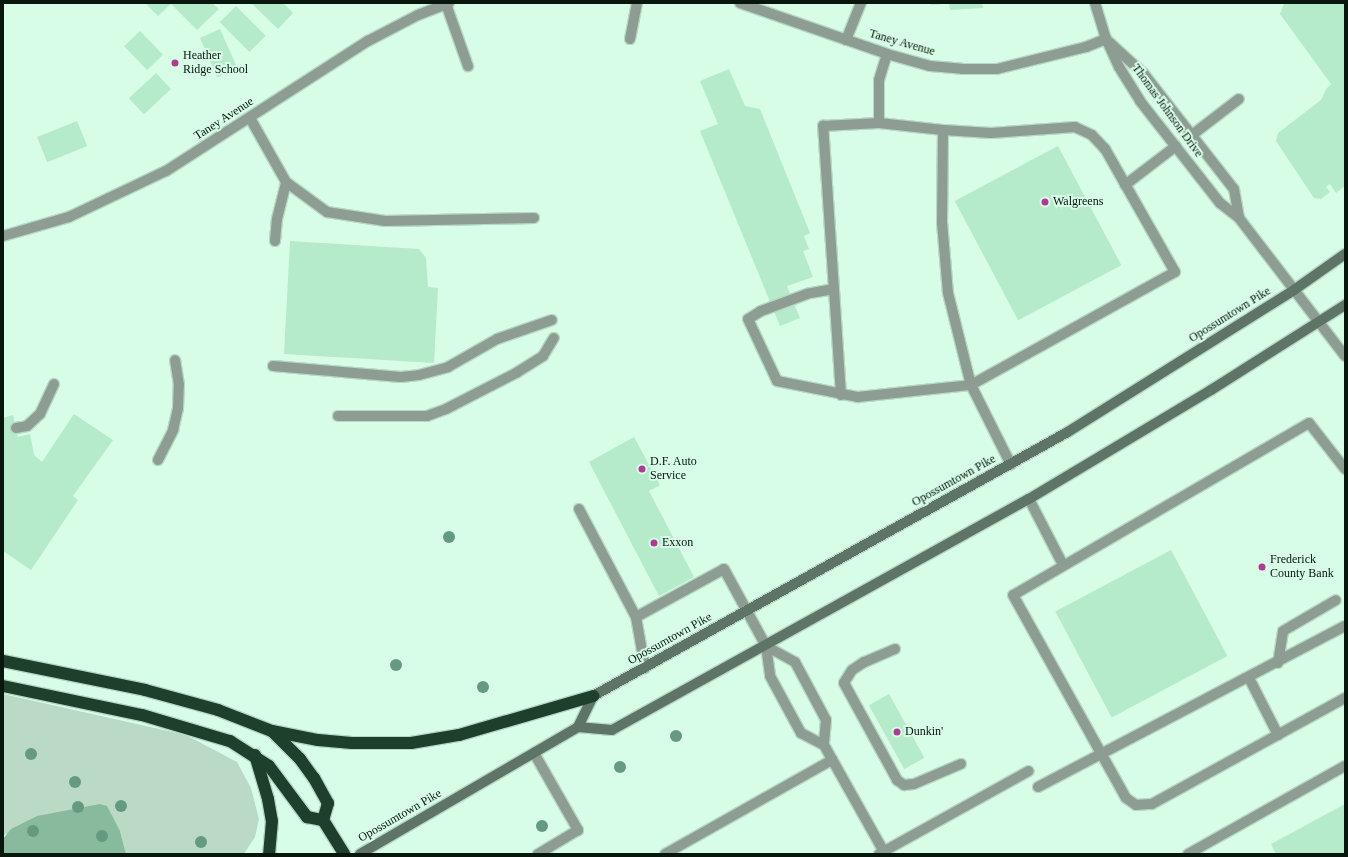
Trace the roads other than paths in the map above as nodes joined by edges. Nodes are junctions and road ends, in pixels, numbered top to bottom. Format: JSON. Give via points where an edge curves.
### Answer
{"nodes":[{"id":1,"x":447,"y":3,"type":"edge"},
{"id":2,"x":636,"y":3,"type":"edge"},
{"id":3,"x":740,"y":3,"type":"edge"},
{"id":4,"x":861,"y":3,"type":"edge"},
{"id":5,"x":1095,"y":3,"type":"edge"},
{"id":6,"x":630,"y":39,"type":"dead end"},
{"id":7,"x":1106,"y":39,"type":"junction"},
{"id":8,"x":846,"y":40,"type":"junction"},
{"id":9,"x":887,"y":54,"type":"junction"},
{"id":10,"x":468,"y":66,"type":"dead end"},
{"id":11,"x":1239,"y":99,"type":"dead end"},
{"id":12,"x":250,"y":118,"type":"junction"},
{"id":13,"x":879,"y":122,"type":"junction"},
{"id":14,"x":943,"y":130,"type":"junction"},
{"id":15,"x":1192,"y":135,"type":"junction"},
{"id":16,"x":1176,"y":146,"type":"junction"},
{"id":17,"x":286,"y":182,"type":"junction"},
{"id":18,"x":1125,"y":184,"type":"junction"},
{"id":19,"x":534,"y":218,"type":"dead end"},
{"id":20,"x":1239,"y":218,"type":"junction"},
{"id":21,"x":3,"y":236,"type":"edge"},
{"id":22,"x":275,"y":241,"type":"dead end"},
{"id":23,"x":1345,"y":254,"type":"edge"},
{"id":24,"x":834,"y":289,"type":"junction"},
{"id":25,"x":1294,"y":290,"type":"junction"},
{"id":26,"x":1345,"y":305,"type":"edge"},
{"id":27,"x":552,"y":320,"type":"dead end"},
{"id":28,"x":1318,"y":321,"type":"junction"},
{"id":29,"x":554,"y":338,"type":"dead end"},
{"id":30,"x":1345,"y":356,"type":"edge"},
{"id":31,"x":175,"y":360,"type":"dead end"},
{"id":32,"x":273,"y":366,"type":"dead end"},
{"id":33,"x":54,"y":384,"type":"dead end"},
{"id":34,"x":971,"y":385,"type":"junction"},
{"id":35,"x":841,"y":395,"type":"junction"},
{"id":36,"x":338,"y":416,"type":"dead end"},
{"id":37,"x":16,"y":428,"type":"dead end"},
{"id":38,"x":158,"y":460,"type":"dead end"},
{"id":39,"x":1011,"y":465,"type":"junction"},
{"id":40,"x":1345,"y":469,"type":"edge"},
{"id":41,"x":1029,"y":499,"type":"junction"},
{"id":42,"x":578,"y":509,"type":"dead end"},
{"id":43,"x":1063,"y":565,"type":"junction"},
{"id":44,"x":1336,"y":600,"type":"dead end"},
{"id":45,"x":747,"y":611,"type":"junction"},
{"id":46,"x":636,"y":617,"type":"junction"},
{"id":47,"x":1345,"y":626,"type":"edge"},
{"id":48,"x":766,"y":646,"type":"junction"},
{"id":49,"x":895,"y":649,"type":"dead end"},
{"id":50,"x":3,"y":661,"type":"edge"},
{"id":51,"x":1278,"y":663,"type":"junction"},
{"id":52,"x":645,"y":668,"type":"junction"},
{"id":53,"x":1249,"y":678,"type":"junction"},
{"id":54,"x":3,"y":686,"type":"edge"},
{"id":55,"x":594,"y":696,"type":"junction"},
{"id":56,"x":1345,"y":698,"type":"edge"},
{"id":57,"x":578,"y":727,"type":"junction"},
{"id":58,"x":272,"y":731,"type":"junction"},
{"id":59,"x":1278,"y":734,"type":"junction"},
{"id":60,"x":824,"y":745,"type":"junction"},
{"id":61,"x":534,"y":753,"type":"junction"},
{"id":62,"x":1102,"y":753,"type":"junction"},
{"id":63,"x":255,"y":755,"type":"junction"},
{"id":64,"x":832,"y":760,"type":"junction"},
{"id":65,"x":961,"y":764,"type":"dead end"},
{"id":66,"x":1345,"y":766,"type":"edge"},
{"id":67,"x":1029,"y":771,"type":"dead end"},
{"id":68,"x":1038,"y":787,"type":"dead end"},
{"id":69,"x":323,"y":820,"type":"junction"},
{"id":70,"x":881,"y":853,"type":"edge"},
{"id":71,"x":269,"y":854,"type":"edge"},
{"id":72,"x":344,"y":854,"type":"edge"},
{"id":73,"x":360,"y":854,"type":"edge"},
{"id":74,"x":538,"y":854,"type":"edge"},
{"id":75,"x":665,"y":854,"type":"edge"},
{"id":76,"x":1188,"y":854,"type":"edge"}],
"edges":[{"from":1,"to":10,"type":"street"},
{"from":1,"to":12,"type":"street","name":"Taney Avenue","via":[[387,30]]},
{"from":2,"to":6,"type":"street"},
{"from":3,"to":8,"type":"street","name":"Taney Avenue"},
{"from":4,"to":8,"type":"street"},
{"from":5,"to":7,"type":"street"},
{"from":7,"to":9,"type":"street","name":"Taney Avenue","via":[[1086,47],[998,69],[930,66]]},
{"from":7,"to":15,"type":"street","name":"Thomas Johnson Drive","via":[[1144,74]]},
{"from":7,"to":16,"type":"street","name":"Thomas Johnson Drive","via":[[1129,84]]},
{"from":8,"to":9,"type":"street","name":"Taney Avenue"},
{"from":9,"to":13,"type":"street","via":[[879,80]]},
{"from":11,"to":15,"type":"street"},
{"from":12,"to":17,"type":"street"},
{"from":12,"to":21,"type":"street","name":"Taney Avenue","via":[[166,171],[114,198],[69,217]]},
{"from":13,"to":14,"type":"street"},
{"from":13,"to":24,"type":"street","via":[[823,126]]},
{"from":14,"to":18,"type":"street","via":[[991,133],[1075,127],[1092,135],[1105,149]]},
{"from":14,"to":34,"type":"street","via":[[942,222],[948,293]]},
{"from":15,"to":20,"type":"street","name":"Thomas Johnson Drive","via":[[1234,189]]},
{"from":16,"to":18,"type":"street"},
{"from":16,"to":20,"type":"street","name":"Thomas Johnson Drive","via":[[1220,203]]},
{"from":17,"to":19,"type":"street","via":[[327,212],[385,221]]},
{"from":17,"to":22,"type":"street","via":[[277,219]]},
{"from":18,"to":34,"type":"street","via":[[1175,272]]},
{"from":20,"to":25,"type":"street","name":"Thomas Johnson Drive"},
{"from":23,"to":25,"type":"main road","name":"Opossumtown Pike"},
{"from":24,"to":35,"type":"street"},
{"from":24,"to":35,"type":"street","via":[[807,294],[761,311],[748,319],[777,381]]},
{"from":25,"to":28,"type":"street","name":"Thomas Johnson Drive"},
{"from":25,"to":39,"type":"main road","name":"Opossumtown Pike"},
{"from":26,"to":28,"type":"main road"},
{"from":27,"to":32,"type":"street","via":[[497,339],[448,367],[420,374],[401,377]]},
{"from":28,"to":30,"type":"street","name":"Thomas Johnson Drive"},
{"from":28,"to":41,"type":"main road","via":[[1211,390]]},
{"from":29,"to":36,"type":"street","via":[[542,356],[516,373],[427,416]]},
{"from":31,"to":38,"type":"street","via":[[179,385],[178,408],[173,430]]},
{"from":33,"to":37,"type":"street","via":[[40,414],[27,426]]},
{"from":34,"to":35,"type":"street","via":[[901,394],[858,397]]},
{"from":34,"to":39,"type":"street"},
{"from":39,"to":45,"type":"main road","name":"Opossumtown Pike"},
{"from":40,"to":43,"type":"street","via":[[1309,423]]},
{"from":41,"to":43,"type":"street"},
{"from":41,"to":48,"type":"main road"},
{"from":42,"to":46,"type":"street"},
{"from":43,"to":62,"type":"street","via":[[1013,595]]},
{"from":44,"to":51,"type":"street","via":[[1290,624],[1283,631]]},
{"from":45,"to":46,"type":"street","via":[[724,570]]},
{"from":45,"to":48,"type":"street"},
{"from":45,"to":52,"type":"main road","name":"Opossumtown Pike"},
{"from":46,"to":52,"type":"street"},
{"from":47,"to":51,"type":"street"},
{"from":48,"to":57,"type":"main road","via":[[612,730]]},
{"from":48,"to":60,"type":"street","via":[[770,676],[801,733]]},
{"from":48,"to":60,"type":"street","via":[[795,662],[826,720]]},
{"from":49,"to":65,"type":"street","via":[[864,662],[852,670],[844,683],[897,780],[904,785],[919,783]]},
{"from":50,"to":58,"type":"highway","via":[[145,690],[218,710]]},
{"from":51,"to":53,"type":"street"},
{"from":52,"to":55,"type":"main road","name":"Opossumtown Pike"},
{"from":53,"to":59,"type":"street"},
{"from":53,"to":62,"type":"street"},
{"from":54,"to":63,"type":"highway","via":[[82,701],[203,731],[230,741]]},
{"from":55,"to":57,"type":"main road"},
{"from":55,"to":58,"type":"highway","via":[[458,735],[411,743],[352,743],[318,740]]},
{"from":56,"to":59,"type":"street"},
{"from":57,"to":61,"type":"main road","name":"Opossumtown Pike"},
{"from":58,"to":69,"type":"highway","via":[[300,759],[314,778],[328,803]]},
{"from":59,"to":62,"type":"street","via":[[1152,804],[1136,805],[1126,798]]},
{"from":60,"to":64,"type":"street"},
{"from":61,"to":73,"type":"main road","name":"Opossumtown Pike"},
{"from":61,"to":74,"type":"street","via":[[578,830]]},
{"from":62,"to":68,"type":"street"},
{"from":63,"to":69,"type":"highway","via":[[282,780],[307,817]]},
{"from":63,"to":71,"type":"highway","via":[[272,821]]},
{"from":64,"to":70,"type":"street"},
{"from":64,"to":75,"type":"street"},
{"from":66,"to":76,"type":"street"},
{"from":67,"to":70,"type":"street"},
{"from":69,"to":72,"type":"highway"}]}
